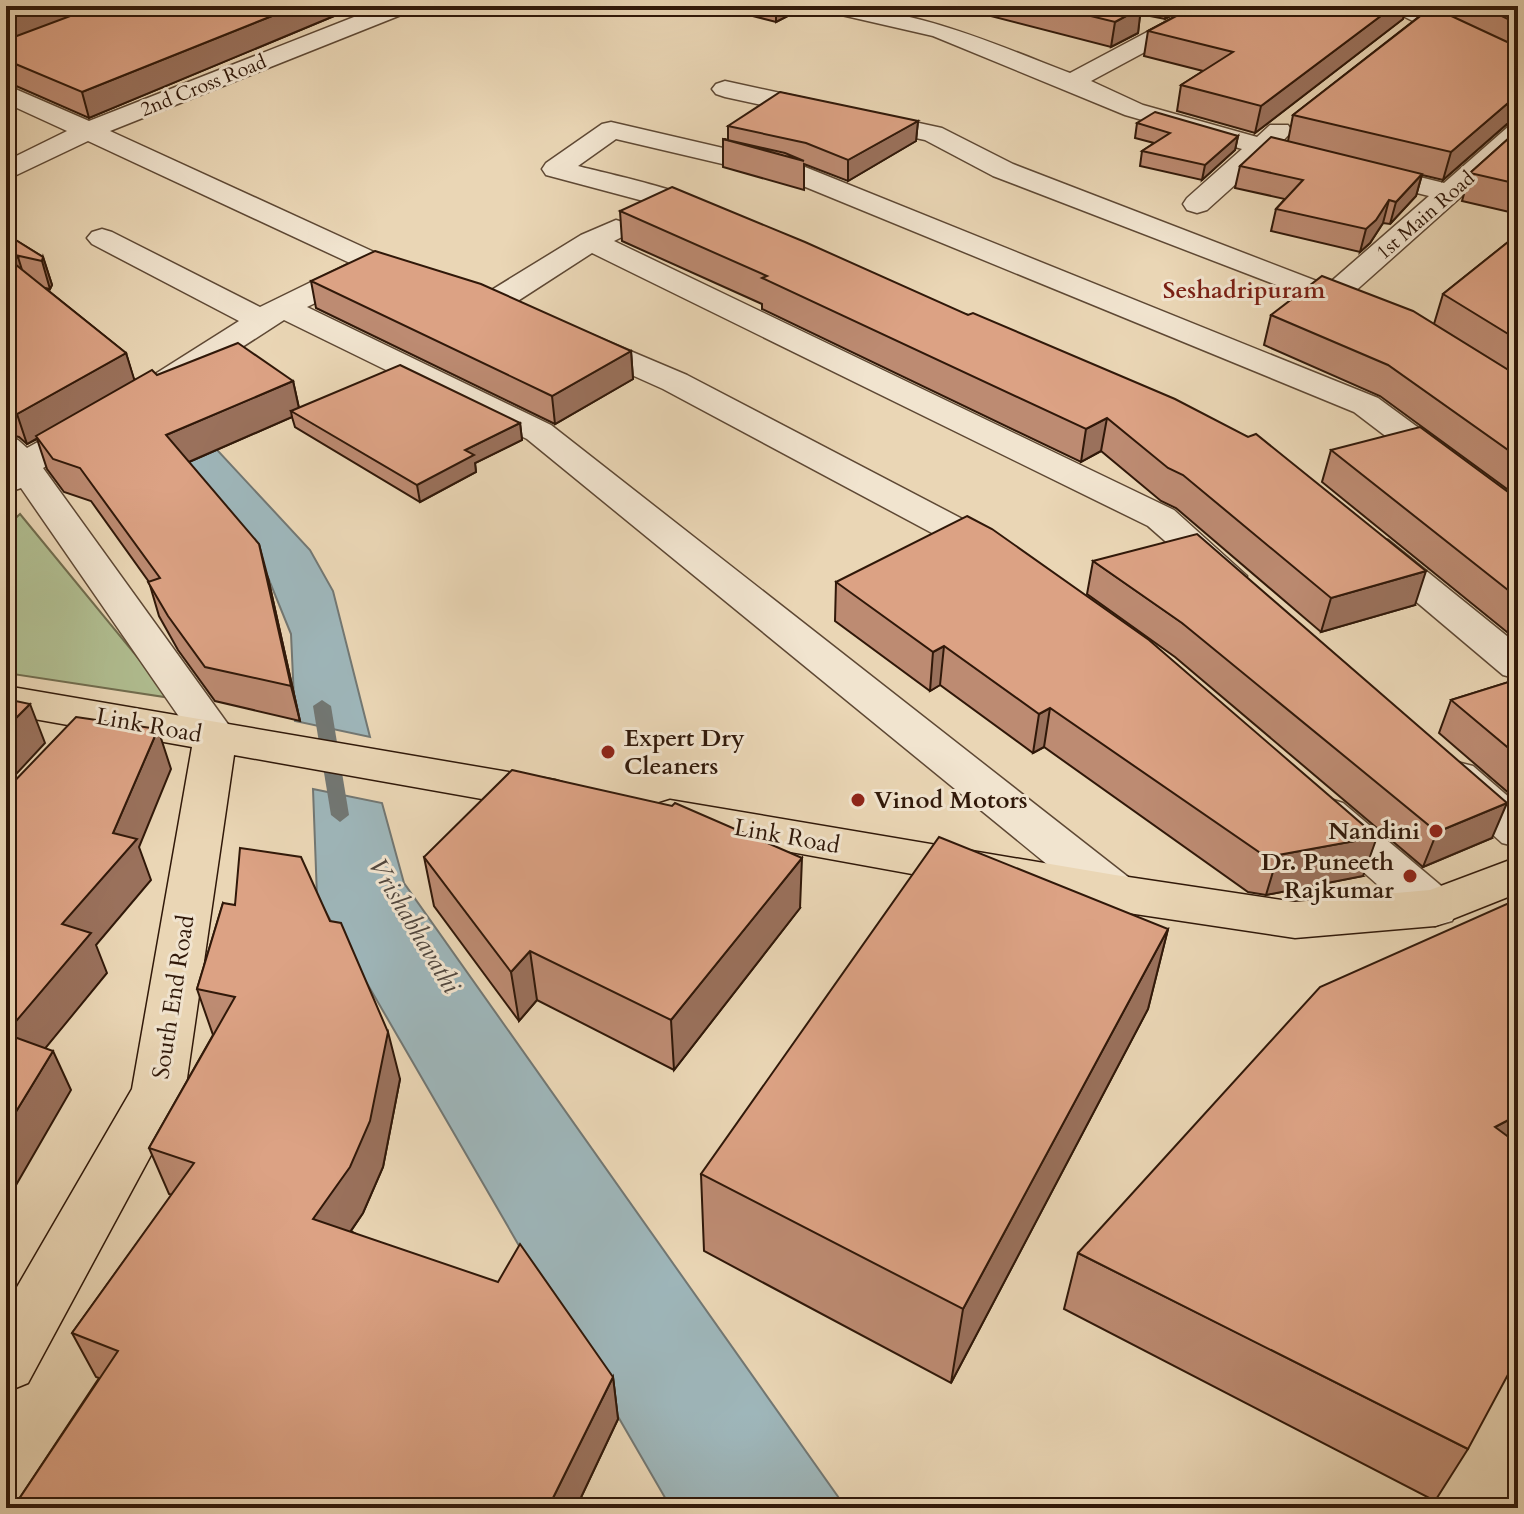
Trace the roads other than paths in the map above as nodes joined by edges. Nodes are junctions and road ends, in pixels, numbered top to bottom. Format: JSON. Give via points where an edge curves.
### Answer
{"nodes":[{"id":1,"x":403,"y":6,"type":"edge"},
{"id":2,"x":832,"y":6,"type":"edge"},
{"id":3,"x":1213,"y":6,"type":"edge"},
{"id":4,"x":1409,"y":19,"type":"edge"},
{"id":5,"x":1137,"y":23,"type":"edge"},
{"id":6,"x":1167,"y":30,"type":"junction"},
{"id":7,"x":1518,"y":67,"type":"edge"},
{"id":8,"x":1071,"y":82,"type":"junction"},
{"id":9,"x":725,"y":89,"type":"dead end"},
{"id":10,"x":6,"y":93,"type":"edge"},
{"id":11,"x":1296,"y":118,"type":"edge"},
{"id":12,"x":85,"y":132,"type":"junction"},
{"id":13,"x":1518,"y":132,"type":"edge"},
{"id":14,"x":1260,"y":146,"type":"junction"},
{"id":15,"x":6,"y":172,"type":"edge"},
{"id":16,"x":1451,"y":193,"type":"junction"},
{"id":17,"x":676,"y":201,"type":"junction"},
{"id":18,"x":1197,"y":204,"type":"dead end"},
{"id":19,"x":734,"y":227,"type":"edge"},
{"id":20,"x":102,"y":238,"type":"dead end"},
{"id":21,"x":591,"y":241,"type":"junction"},
{"id":22,"x":374,"y":263,"type":"junction"},
{"id":23,"x":405,"y":272,"type":"edge"},
{"id":24,"x":1331,"y":297,"type":"junction"},
{"id":25,"x":271,"y":313,"type":"junction"},
{"id":26,"x":1388,"y":320,"type":"edge"},
{"id":27,"x":12,"y":465,"type":"edge"},
{"id":28,"x":1518,"y":519,"type":"edge"},
{"id":29,"x":1347,"y":525,"type":"edge"},
{"id":30,"x":1029,"y":574,"type":"edge"},
{"id":31,"x":1256,"y":601,"type":"edge"},
{"id":32,"x":1518,"y":666,"type":"edge"},
{"id":33,"x":6,"y":700,"type":"edge"},
{"id":34,"x":215,"y":737,"type":"junction"},
{"id":35,"x":1435,"y":758,"type":"edge"},
{"id":36,"x":1303,"y":793,"type":"edge"},
{"id":37,"x":1518,"y":831,"type":"edge"},
{"id":38,"x":1518,"y":874,"type":"edge"},
{"id":39,"x":1115,"y":893,"type":"junction"},
{"id":40,"x":1435,"y":908,"type":"junction"},
{"id":41,"x":6,"y":1363,"type":"edge"}],
"edges":[{"from":1,"to":12,"type":"street","name":"2nd Cross Road"},
{"from":2,"to":8,"type":"street","via":[[941,31]]},
{"from":3,"to":6,"type":"street"},
{"from":4,"to":7,"type":"street"},
{"from":5,"to":6,"type":"street"},
{"from":6,"to":8,"type":"street"},
{"from":8,"to":14,"type":"street","via":[[1134,110]]},
{"from":9,"to":24,"type":"street","via":[[933,134],[1003,170]]},
{"from":10,"to":12,"type":"street"},
{"from":11,"to":14,"type":"street"},
{"from":12,"to":15,"type":"street","name":"2nd Cross Road"},
{"from":12,"to":22,"type":"street"},
{"from":13,"to":16,"type":"street","name":"1st Main Road"},
{"from":14,"to":16,"type":"street"},
{"from":14,"to":18,"type":"street"},
{"from":16,"to":24,"type":"street","name":"1st Main Road"},
{"from":17,"to":19,"type":"street"},
{"from":17,"to":21,"type":"street"},
{"from":17,"to":28,"type":"street","via":[[556,169],[611,130],[795,173],[1366,405]]},
{"from":20,"to":25,"type":"street"},
{"from":21,"to":30,"type":"street","via":[[481,296],[675,382]]},
{"from":21,"to":31,"type":"street","via":[[1161,518]]},
{"from":22,"to":23,"type":"street"},
{"from":22,"to":25,"type":"street"},
{"from":24,"to":26,"type":"street"},
{"from":25,"to":27,"type":"street","via":[[138,399]]},
{"from":25,"to":39,"type":"street","via":[[539,432]]},
{"from":27,"to":34,"type":"street"},
{"from":29,"to":32,"type":"street"},
{"from":33,"to":34,"type":"main road","name":"Link Road","via":[[87,731]]},
{"from":34,"to":39,"type":"main road","name":"Link Road"},
{"from":34,"to":41,"type":"main road","name":"South End Road","via":[[158,1092]]},
{"from":35,"to":37,"type":"street"},
{"from":36,"to":40,"type":"street"},
{"from":38,"to":40,"type":"main road","name":"Link Road"},
{"from":39,"to":40,"type":"main road","name":"Link Road","via":[[1295,920]]}]}
